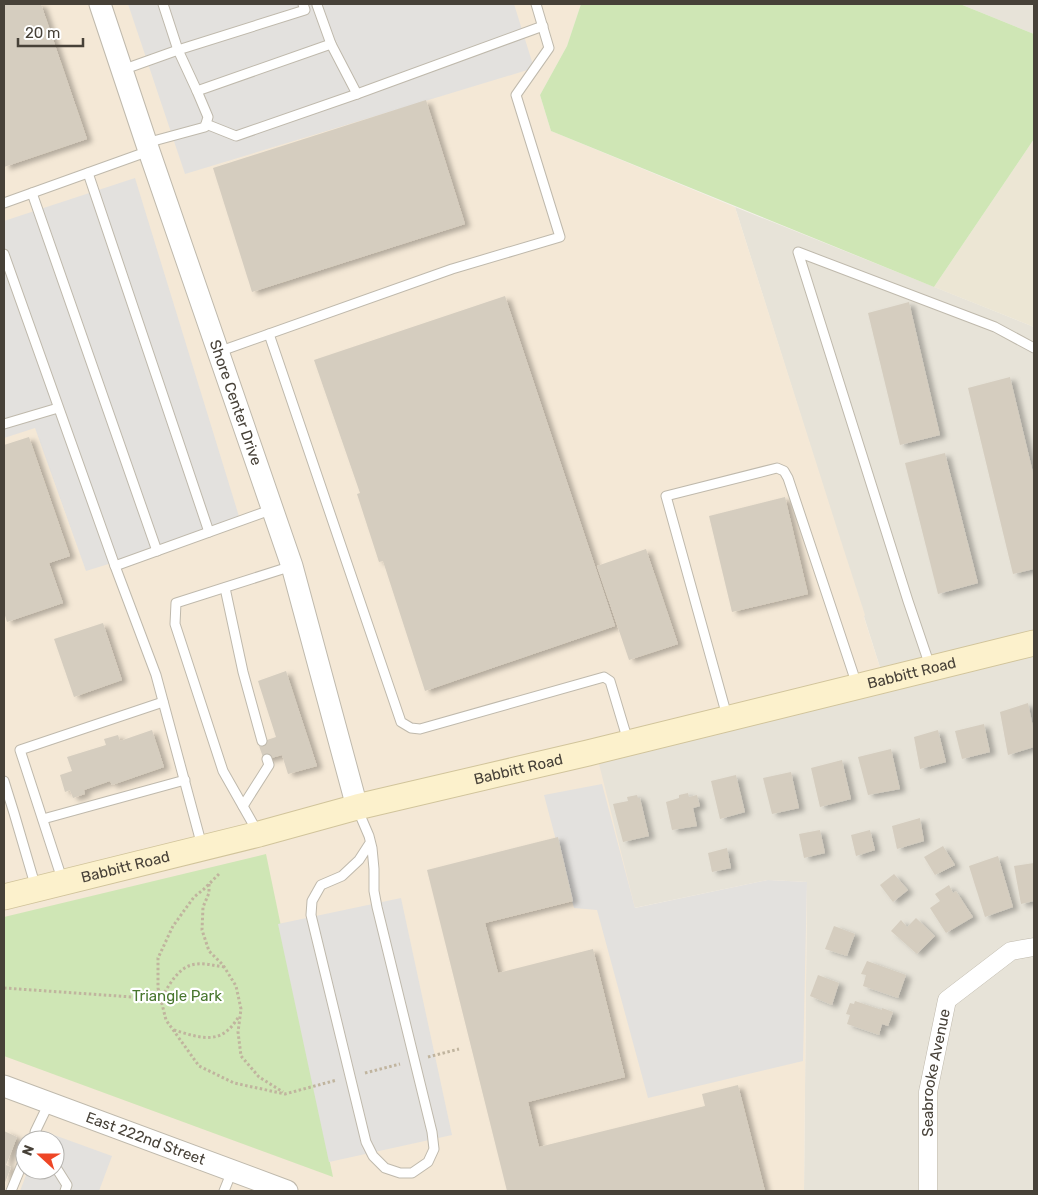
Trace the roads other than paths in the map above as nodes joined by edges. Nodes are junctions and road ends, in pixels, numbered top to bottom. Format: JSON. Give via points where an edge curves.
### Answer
{"nodes":[{"id":1,"x":100,"y":4,"type":"edge"},
{"id":2,"x":163,"y":4,"type":"edge"},
{"id":3,"x":319,"y":4,"type":"edge"},
{"id":4,"x":536,"y":4,"type":"edge"},
{"id":5,"x":304,"y":7,"type":"edge"},
{"id":6,"x":542,"y":26,"type":"junction"},
{"id":7,"x":331,"y":44,"type":"junction"},
{"id":8,"x":178,"y":50,"type":"junction"},
{"id":9,"x":122,"y":70,"type":"junction"},
{"id":10,"x":197,"y":91,"type":"junction"},
{"id":11,"x":357,"y":94,"type":"junction"},
{"id":12,"x":206,"y":124,"type":"junction"},
{"id":13,"x":148,"y":147,"type":"junction"},
{"id":14,"x":88,"y":173,"type":"junction"},
{"id":15,"x":32,"y":193,"type":"junction"},
{"id":16,"x":4,"y":203,"type":"edge"},
{"id":17,"x":4,"y":254,"type":"edge"},
{"id":18,"x":269,"y":334,"type":"junction"},
{"id":19,"x":1034,"y":348,"type":"edge"},
{"id":20,"x":218,"y":352,"type":"junction"},
{"id":21,"x":58,"y":408,"type":"junction"},
{"id":22,"x":4,"y":424,"type":"edge"},
{"id":23,"x":273,"y":509,"type":"junction"},
{"id":24,"x":209,"y":532,"type":"junction"},
{"id":25,"x":157,"y":551,"type":"junction"},
{"id":26,"x":115,"y":566,"type":"junction"},
{"id":27,"x":292,"y":566,"type":"junction"},
{"id":28,"x":225,"y":588,"type":"junction"},
{"id":29,"x":1034,"y":643,"type":"edge"},
{"id":30,"x":931,"y":669,"type":"junction"},
{"id":31,"x":857,"y":687,"type":"junction"},
{"id":32,"x":163,"y":702,"type":"junction"},
{"id":33,"x":727,"y":719,"type":"junction"},
{"id":34,"x":262,"y":741,"type":"dead end"},
{"id":35,"x":628,"y":743,"type":"junction"},
{"id":36,"x":267,"y":759,"type":"dead end"},
{"id":37,"x":4,"y":780,"type":"edge"},
{"id":38,"x":185,"y":780,"type":"junction"},
{"id":39,"x":243,"y":806,"type":"junction"},
{"id":40,"x":357,"y":807,"type":"junction"},
{"id":41,"x":43,"y":819,"type":"junction"},
{"id":42,"x":259,"y":834,"type":"junction"},
{"id":43,"x":370,"y":843,"type":"junction"},
{"id":44,"x":203,"y":848,"type":"junction"},
{"id":45,"x":64,"y":882,"type":"junction"},
{"id":46,"x":36,"y":889,"type":"junction"},
{"id":47,"x":4,"y":897,"type":"edge"},
{"id":48,"x":1034,"y":947,"type":"edge"},
{"id":49,"x":4,"y":1086,"type":"edge"},
{"id":50,"x":49,"y":1103,"type":"junction"},
{"id":51,"x":38,"y":1130,"type":"edge"},
{"id":52,"x":232,"y":1171,"type":"junction"},
{"id":53,"x":224,"y":1191,"type":"edge"},
{"id":54,"x":287,"y":1191,"type":"edge"},
{"id":55,"x":928,"y":1191,"type":"edge"}],
"edges":[{"from":1,"to":9,"type":"street","name":"Shore Center Drive"},
{"from":2,"to":8,"type":"lane"},
{"from":3,"to":5,"type":"lane"},
{"from":3,"to":7,"type":"lane"},
{"from":4,"to":6,"type":"lane"},
{"from":5,"to":8,"type":"lane"},
{"from":6,"to":11,"type":"lane"},
{"from":6,"to":18,"type":"lane","via":[[549,48],[516,95],[560,237],[452,269]]},
{"from":7,"to":10,"type":"lane"},
{"from":7,"to":11,"type":"lane"},
{"from":8,"to":9,"type":"lane"},
{"from":8,"to":10,"type":"lane"},
{"from":9,"to":13,"type":"street","name":"Shore Center Drive"},
{"from":10,"to":12,"type":"lane","via":[[208,117]]},
{"from":11,"to":12,"type":"lane","via":[[236,136]]},
{"from":12,"to":13,"type":"lane"},
{"from":13,"to":14,"type":"lane"},
{"from":13,"to":20,"type":"street","name":"Shore Center Drive"},
{"from":14,"to":15,"type":"lane"},
{"from":14,"to":24,"type":"lane"},
{"from":15,"to":16,"type":"lane"},
{"from":15,"to":25,"type":"lane"},
{"from":17,"to":21,"type":"lane"},
{"from":18,"to":20,"type":"lane"},
{"from":18,"to":35,"type":"lane","via":[[401,722],[420,729],[604,677],[610,681]]},
{"from":19,"to":30,"type":"lane","via":[[995,327],[798,252]]},
{"from":20,"to":23,"type":"street","name":"Shore Center Drive"},
{"from":21,"to":22,"type":"lane"},
{"from":21,"to":26,"type":"lane"},
{"from":23,"to":24,"type":"lane"},
{"from":23,"to":27,"type":"street","name":"Shore Center Drive"},
{"from":24,"to":25,"type":"lane"},
{"from":25,"to":26,"type":"lane"},
{"from":26,"to":32,"type":"lane"},
{"from":27,"to":28,"type":"lane"},
{"from":27,"to":40,"type":"street","name":"Shore Center Drive"},
{"from":28,"to":34,"type":"lane"},
{"from":28,"to":39,"type":"lane","via":[[176,602],[175,624],[223,771]]},
{"from":29,"to":30,"type":"main road","name":"Babbitt Road"},
{"from":30,"to":31,"type":"main road","name":"Babbitt Road"},
{"from":31,"to":33,"type":"main road","name":"Babbitt Road"},
{"from":31,"to":33,"type":"lane","via":[[788,478],[777,468],[666,496]]},
{"from":32,"to":38,"type":"lane"},
{"from":32,"to":41,"type":"lane","via":[[20,750]]},
{"from":33,"to":35,"type":"main road","name":"Babbitt Road"},
{"from":35,"to":40,"type":"main road","name":"Babbitt Road"},
{"from":36,"to":39,"type":"lane","via":[[269,764]]},
{"from":37,"to":46,"type":"lane"},
{"from":38,"to":41,"type":"lane"},
{"from":38,"to":44,"type":"lane"},
{"from":39,"to":42,"type":"lane"},
{"from":40,"to":42,"type":"main road","name":"Babbitt Road"},
{"from":40,"to":43,"type":"lane"},
{"from":41,"to":45,"type":"lane"},
{"from":42,"to":44,"type":"main road","name":"Babbitt Road"},
{"from":43,"to":43,"type":"lane","via":[[342,876],[321,885],[312,901],[311,915],[366,1142],[373,1156],[385,1168],[412,1173],[428,1162],[434,1149],[432,1132],[377,907]]},
{"from":44,"to":45,"type":"main road","name":"Babbitt Road"},
{"from":45,"to":46,"type":"main road","name":"Babbitt Road"},
{"from":46,"to":47,"type":"main road","name":"Babbitt Road"},
{"from":48,"to":55,"type":"street","name":"Seabrooke Avenue","via":[[1012,951],[947,1000],[928,1092]]},
{"from":49,"to":50,"type":"street","name":"East 222nd Street"},
{"from":50,"to":51,"type":"lane"},
{"from":50,"to":52,"type":"street","name":"East 222nd Street"},
{"from":52,"to":53,"type":"lane"},
{"from":52,"to":54,"type":"street","name":"East 222nd Street"}]}
